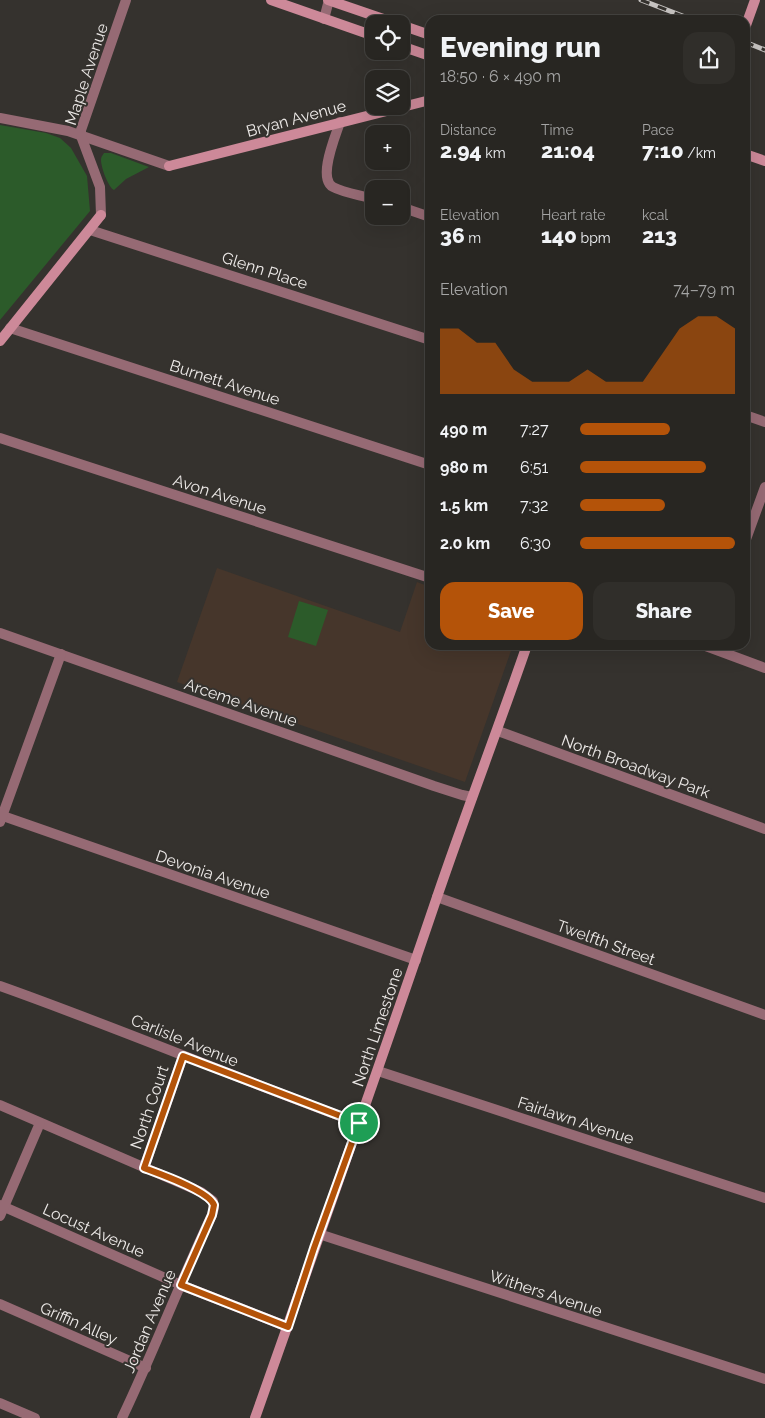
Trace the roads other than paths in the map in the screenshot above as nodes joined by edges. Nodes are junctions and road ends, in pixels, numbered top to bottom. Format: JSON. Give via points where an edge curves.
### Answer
{"nodes":[{"id":1,"x":126,"y":0,"type":"edge"},
{"id":2,"x":271,"y":0,"type":"edge"},
{"id":3,"x":329,"y":0,"type":"edge"},
{"id":4,"x":755,"y":0,"type":"edge"},
{"id":5,"x":372,"y":15,"type":"edge"},
{"id":6,"x":750,"y":15,"type":"edge"},
{"id":7,"x":324,"y":19,"type":"junction"},
{"id":8,"x":410,"y":28,"type":"edge"},
{"id":9,"x":365,"y":33,"type":"edge"},
{"id":10,"x":425,"y":33,"type":"edge"},
{"id":11,"x":410,"y":49,"type":"edge"},
{"id":12,"x":425,"y":54,"type":"edge"},
{"id":13,"x":425,"y":101,"type":"edge"},
{"id":14,"x":0,"y":118,"type":"edge"},
{"id":15,"x":340,"y":122,"type":"junction"},
{"id":16,"x":81,"y":136,"type":"junction"},
{"id":17,"x":750,"y":156,"type":"edge"},
{"id":18,"x":765,"y":161,"type":"edge"},
{"id":19,"x":365,"y":196,"type":"edge"},
{"id":20,"x":410,"y":210,"type":"edge"},
{"id":21,"x":425,"y":215,"type":"edge"},
{"id":22,"x":90,"y":230,"type":"junction"},
{"id":23,"x":10,"y":328,"type":"junction"},
{"id":24,"x":425,"y":338,"type":"edge"},
{"id":25,"x":0,"y":341,"type":"edge"},
{"id":26,"x":750,"y":417,"type":"edge"},
{"id":27,"x":765,"y":422,"type":"edge"},
{"id":28,"x":0,"y":438,"type":"edge"},
{"id":29,"x":425,"y":463,"type":"edge"},
{"id":30,"x":765,"y":486,"type":"edge"},
{"id":31,"x":750,"y":528,"type":"edge"},
{"id":32,"x":425,"y":576,"type":"edge"},
{"id":33,"x":0,"y":633,"type":"edge"},
{"id":34,"x":525,"y":650,"type":"edge"},
{"id":35,"x":717,"y":650,"type":"edge"},
{"id":36,"x":61,"y":654,"type":"junction"},
{"id":37,"x":765,"y":668,"type":"edge"},
{"id":38,"x":498,"y":731,"type":"junction"},
{"id":39,"x":472,"y":797,"type":"junction"},
{"id":40,"x":1,"y":818,"type":"edge"},
{"id":41,"x":765,"y":829,"type":"edge"},
{"id":42,"x":437,"y":897,"type":"junction"},
{"id":43,"x":416,"y":960,"type":"junction"},
{"id":44,"x":0,"y":986,"type":"edge"},
{"id":45,"x":765,"y":1015,"type":"edge"},
{"id":46,"x":183,"y":1056,"type":"junction"},
{"id":47,"x":378,"y":1071,"type":"junction"},
{"id":48,"x":0,"y":1105,"type":"edge"},
{"id":49,"x":40,"y":1123,"type":"junction"},
{"id":50,"x":359,"y":1123,"type":"junction"},
{"id":51,"x":144,"y":1168,"type":"junction"},
{"id":52,"x":765,"y":1198,"type":"edge"},
{"id":53,"x":2,"y":1209,"type":"edge"},
{"id":54,"x":319,"y":1234,"type":"junction"},
{"id":55,"x":181,"y":1285,"type":"junction"},
{"id":56,"x":0,"y":1304,"type":"edge"},
{"id":57,"x":288,"y":1327,"type":"junction"},
{"id":58,"x":146,"y":1368,"type":"junction"},
{"id":59,"x":765,"y":1379,"type":"edge"},
{"id":60,"x":0,"y":1403,"type":"edge"},
{"id":61,"x":35,"y":1418,"type":"edge"},
{"id":62,"x":122,"y":1418,"type":"edge"},
{"id":63,"x":255,"y":1418,"type":"edge"}],
"edges":[{"from":1,"to":16,"type":"street","name":"Maple Avenue","via":[[83,121]]},
{"from":2,"to":7,"type":"street"},
{"from":3,"to":5,"type":"street"},
{"from":3,"to":7,"type":"street"},
{"from":4,"to":6,"type":"street"},
{"from":7,"to":9,"type":"street"},
{"from":8,"to":10,"type":"street"},
{"from":11,"to":12,"type":"street"},
{"from":13,"to":15,"type":"street","name":"Bryan Avenue"},
{"from":14,"to":16,"type":"street"},
{"from":15,"to":16,"type":"street","name":"Bryan Avenue","via":[[169,166]]},
{"from":15,"to":19,"type":"street","via":[[325,175],[333,187]]},
{"from":16,"to":22,"type":"street","name":"Maple Avenue","via":[[102,200],[101,215]]},
{"from":17,"to":18,"type":"street"},
{"from":20,"to":21,"type":"street"},
{"from":22,"to":23,"type":"street"},
{"from":22,"to":24,"type":"street","name":"Glenn Place"},
{"from":23,"to":25,"type":"street"},
{"from":23,"to":29,"type":"street","name":"Burnett Avenue"},
{"from":26,"to":27,"type":"street"},
{"from":28,"to":32,"type":"street","name":"Avon Avenue"},
{"from":30,"to":31,"type":"street"},
{"from":33,"to":36,"type":"street","name":"Arceme Avenue"},
{"from":34,"to":38,"type":"street","name":"North Limestone"},
{"from":35,"to":37,"type":"street"},
{"from":36,"to":39,"type":"street","name":"Arceme Avenue"},
{"from":36,"to":40,"type":"street"},
{"from":38,"to":39,"type":"street","name":"North Limestone"},
{"from":38,"to":41,"type":"street","name":"North Broadway Park"},
{"from":39,"to":42,"type":"street","name":"North Limestone"},
{"from":40,"to":43,"type":"street","name":"Devonia Avenue"},
{"from":42,"to":43,"type":"street","name":"North Limestone"},
{"from":42,"to":45,"type":"street","name":"Twelfth Street"},
{"from":43,"to":47,"type":"street","name":"North Limestone"},
{"from":44,"to":46,"type":"street","name":"Carlisle Avenue"},
{"from":46,"to":50,"type":"street","name":"Carlisle Avenue"},
{"from":46,"to":51,"type":"street","name":"North Court"},
{"from":47,"to":50,"type":"street","name":"North Limestone"},
{"from":47,"to":52,"type":"street","name":"Fairlawn Avenue"},
{"from":48,"to":49,"type":"street","name":"Jordan Avenue"},
{"from":49,"to":51,"type":"street","name":"Jordan Avenue"},
{"from":49,"to":53,"type":"street"},
{"from":50,"to":54,"type":"street","name":"North Limestone"},
{"from":51,"to":55,"type":"street","name":"Jordan Avenue","via":[[201,1192],[214,1205]]},
{"from":53,"to":55,"type":"street","name":"Locust Avenue"},
{"from":54,"to":57,"type":"street","name":"North Limestone"},
{"from":54,"to":59,"type":"street","name":"Withers Avenue"},
{"from":55,"to":57,"type":"street","name":"Locust Avenue"},
{"from":55,"to":58,"type":"street","name":"Jordan Avenue"},
{"from":56,"to":58,"type":"street","name":"Griffin Alley"},
{"from":57,"to":63,"type":"street","name":"North Limestone"},
{"from":58,"to":62,"type":"street","name":"Jordan Avenue"},
{"from":60,"to":61,"type":"street"}]}
